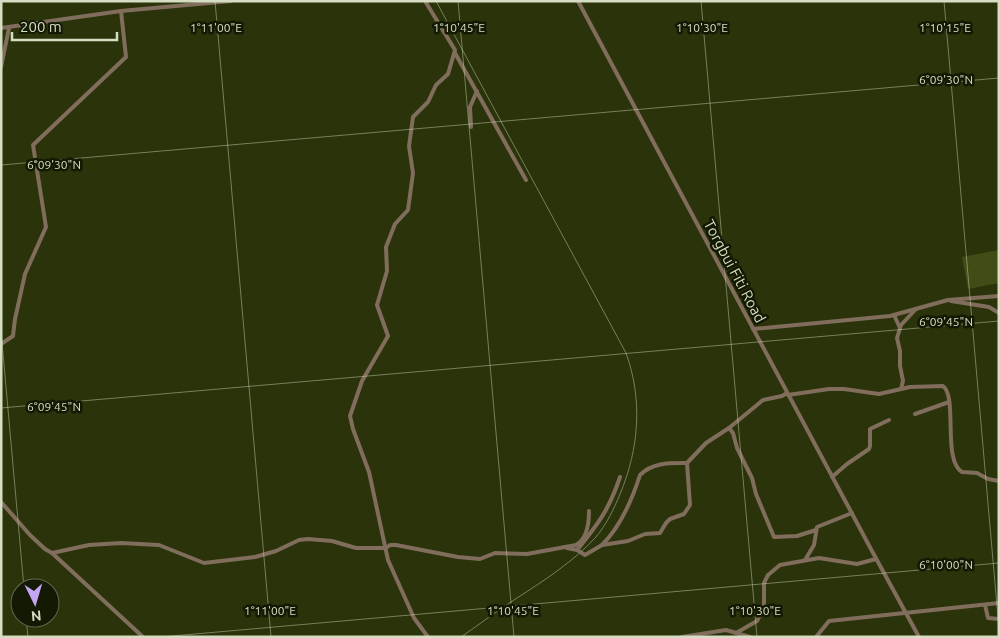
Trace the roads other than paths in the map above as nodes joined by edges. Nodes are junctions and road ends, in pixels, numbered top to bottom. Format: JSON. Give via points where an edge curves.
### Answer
{"nodes":[{"id":1,"x":231,"y":1,"type":"edge"},
{"id":2,"x":424,"y":1,"type":"edge"},
{"id":3,"x":578,"y":1,"type":"edge"},
{"id":4,"x":120,"y":11,"type":"junction"},
{"id":5,"x":1,"y":28,"type":"edge"},
{"id":6,"x":9,"y":28,"type":"junction"},
{"id":7,"x":455,"y":52,"type":"junction"},
{"id":8,"x":1,"y":67,"type":"edge"},
{"id":9,"x":477,"y":91,"type":"junction"},
{"id":10,"x":471,"y":127,"type":"dead end"},
{"id":11,"x":526,"y":180,"type":"dead end"},
{"id":12,"x":999,"y":296,"type":"edge"},
{"id":13,"x":948,"y":300,"type":"junction"},
{"id":14,"x":916,"y":309,"type":"junction"},
{"id":15,"x":999,"y":313,"type":"edge"},
{"id":16,"x":894,"y":315,"type":"junction"},
{"id":17,"x":900,"y":328,"type":"junction"},
{"id":18,"x":753,"y":329,"type":"junction"},
{"id":19,"x":1,"y":344,"type":"edge"},
{"id":20,"x":903,"y":381,"type":"junction"},
{"id":21,"x":910,"y":387,"type":"junction"},
{"id":22,"x":901,"y":389,"type":"junction"},
{"id":23,"x":788,"y":394,"type":"junction"},
{"id":24,"x":949,"y":402,"type":"junction"},
{"id":25,"x":916,"y":414,"type":"dead end"},
{"id":26,"x":889,"y":420,"type":"dead end"},
{"id":27,"x":729,"y":428,"type":"junction"},
{"id":28,"x":687,"y":463,"type":"junction"},
{"id":29,"x":620,"y":477,"type":"dead end"},
{"id":30,"x":832,"y":477,"type":"junction"},
{"id":31,"x":999,"y":481,"type":"edge"},
{"id":32,"x":1,"y":502,"type":"edge"},
{"id":33,"x":589,"y":511,"type":"dead end"},
{"id":34,"x":852,"y":513,"type":"junction"},
{"id":35,"x":816,"y":530,"type":"junction"},
{"id":36,"x":602,"y":545,"type":"junction"},
{"id":37,"x":386,"y":548,"type":"junction"},
{"id":38,"x":565,"y":548,"type":"junction"},
{"id":39,"x":577,"y":550,"type":"junction"},
{"id":40,"x":52,"y":552,"type":"junction"},
{"id":41,"x":876,"y":559,"type":"junction"},
{"id":42,"x":806,"y":560,"type":"junction"},
{"id":43,"x":999,"y":603,"type":"edge"},
{"id":44,"x":985,"y":605,"type":"junction"},
{"id":45,"x":906,"y":612,"type":"junction"},
{"id":46,"x":999,"y":619,"type":"edge"},
{"id":47,"x":736,"y":633,"type":"junction"},
{"id":48,"x":143,"y":637,"type":"edge"},
{"id":49,"x":428,"y":637,"type":"edge"},
{"id":50,"x":682,"y":637,"type":"edge"},
{"id":51,"x":750,"y":637,"type":"edge"},
{"id":52,"x":816,"y":637,"type":"edge"},
{"id":53,"x":920,"y":637,"type":"edge"}],
"edges":[{"from":1,"to":4,"type":"street"},
{"from":2,"to":7,"type":"street"},
{"from":3,"to":18,"type":"street","name":"Torgbui Fiti Road"},
{"from":4,"to":6,"type":"street"},
{"from":4,"to":19,"type":"street","via":[[126,57],[33,145],[46,227],[25,274],[13,336]]},
{"from":5,"to":6,"type":"street"},
{"from":6,"to":8,"type":"street"},
{"from":7,"to":9,"type":"street"},
{"from":7,"to":37,"type":"street","via":[[448,74],[413,117],[409,146],[413,173],[408,210],[395,224],[386,247],[387,271],[377,305],[388,336],[362,381],[350,416],[369,472]]},
{"from":9,"to":10,"type":"street","via":[[470,107]]},
{"from":9,"to":11,"type":"street"},
{"from":12,"to":13,"type":"street"},
{"from":13,"to":14,"type":"street"},
{"from":13,"to":15,"type":"street","via":[[989,307]]},
{"from":14,"to":16,"type":"street"},
{"from":14,"to":17,"type":"street"},
{"from":16,"to":17,"type":"street"},
{"from":16,"to":18,"type":"street"},
{"from":17,"to":20,"type":"street","via":[[896,338]]},
{"from":18,"to":23,"type":"street","name":"Torgbui Fiti Road"},
{"from":20,"to":21,"type":"street"},
{"from":20,"to":22,"type":"street"},
{"from":21,"to":22,"type":"street"},
{"from":21,"to":24,"type":"street","via":[[943,386]]},
{"from":22,"to":23,"type":"street","via":[[879,394],[829,389]]},
{"from":23,"to":27,"type":"street","via":[[763,400]]},
{"from":23,"to":30,"type":"street","name":"Torgbui Fiti Road"},
{"from":24,"to":25,"type":"street"},
{"from":24,"to":31,"type":"street","via":[[950,433],[958,470]]},
{"from":26,"to":30,"type":"street","via":[[870,430],[869,449]]},
{"from":27,"to":28,"type":"street","via":[[706,443]]},
{"from":27,"to":35,"type":"street","via":[[774,536],[797,536]]},
{"from":28,"to":36,"type":"street","via":[[658,464],[643,472],[614,532]]},
{"from":28,"to":36,"type":"street","via":[[690,505],[684,514],[670,519],[660,533]]},
{"from":29,"to":39,"type":"street","via":[[606,511]]},
{"from":30,"to":34,"type":"street","name":"Torgbui Fiti Road"},
{"from":32,"to":40,"type":"street","via":[[30,535]]},
{"from":33,"to":38,"type":"street","via":[[589,523],[581,542]]},
{"from":34,"to":35,"type":"street","via":[[820,525]]},
{"from":34,"to":41,"type":"street","name":"Torgbui Fiti Road"},
{"from":35,"to":42,"type":"street","via":[[814,545]]},
{"from":36,"to":39,"type":"street","via":[[585,555]]},
{"from":37,"to":38,"type":"street","via":[[396,545],[480,559],[494,553],[527,554]]},
{"from":37,"to":40,"type":"street","via":[[356,548],[308,539],[255,557],[204,563],[158,545],[89,545]]},
{"from":37,"to":49,"type":"street","via":[[388,560],[414,618]]},
{"from":38,"to":39,"type":"street"},
{"from":40,"to":48,"type":"street"},
{"from":41,"to":42,"type":"street","via":[[858,564],[819,558]]},
{"from":41,"to":45,"type":"street","name":"Torgbui Fiti Road"},
{"from":42,"to":47,"type":"street","via":[[787,562],[773,569],[764,583],[762,614],[752,625]]},
{"from":43,"to":44,"type":"street"},
{"from":44,"to":45,"type":"street"},
{"from":44,"to":46,"type":"street","via":[[988,618]]},
{"from":45,"to":52,"type":"street","via":[[830,621]]},
{"from":45,"to":53,"type":"street","name":"Torgbui Fiti Road"},
{"from":47,"to":50,"type":"street","via":[[726,630]]},
{"from":47,"to":51,"type":"street"}]}
